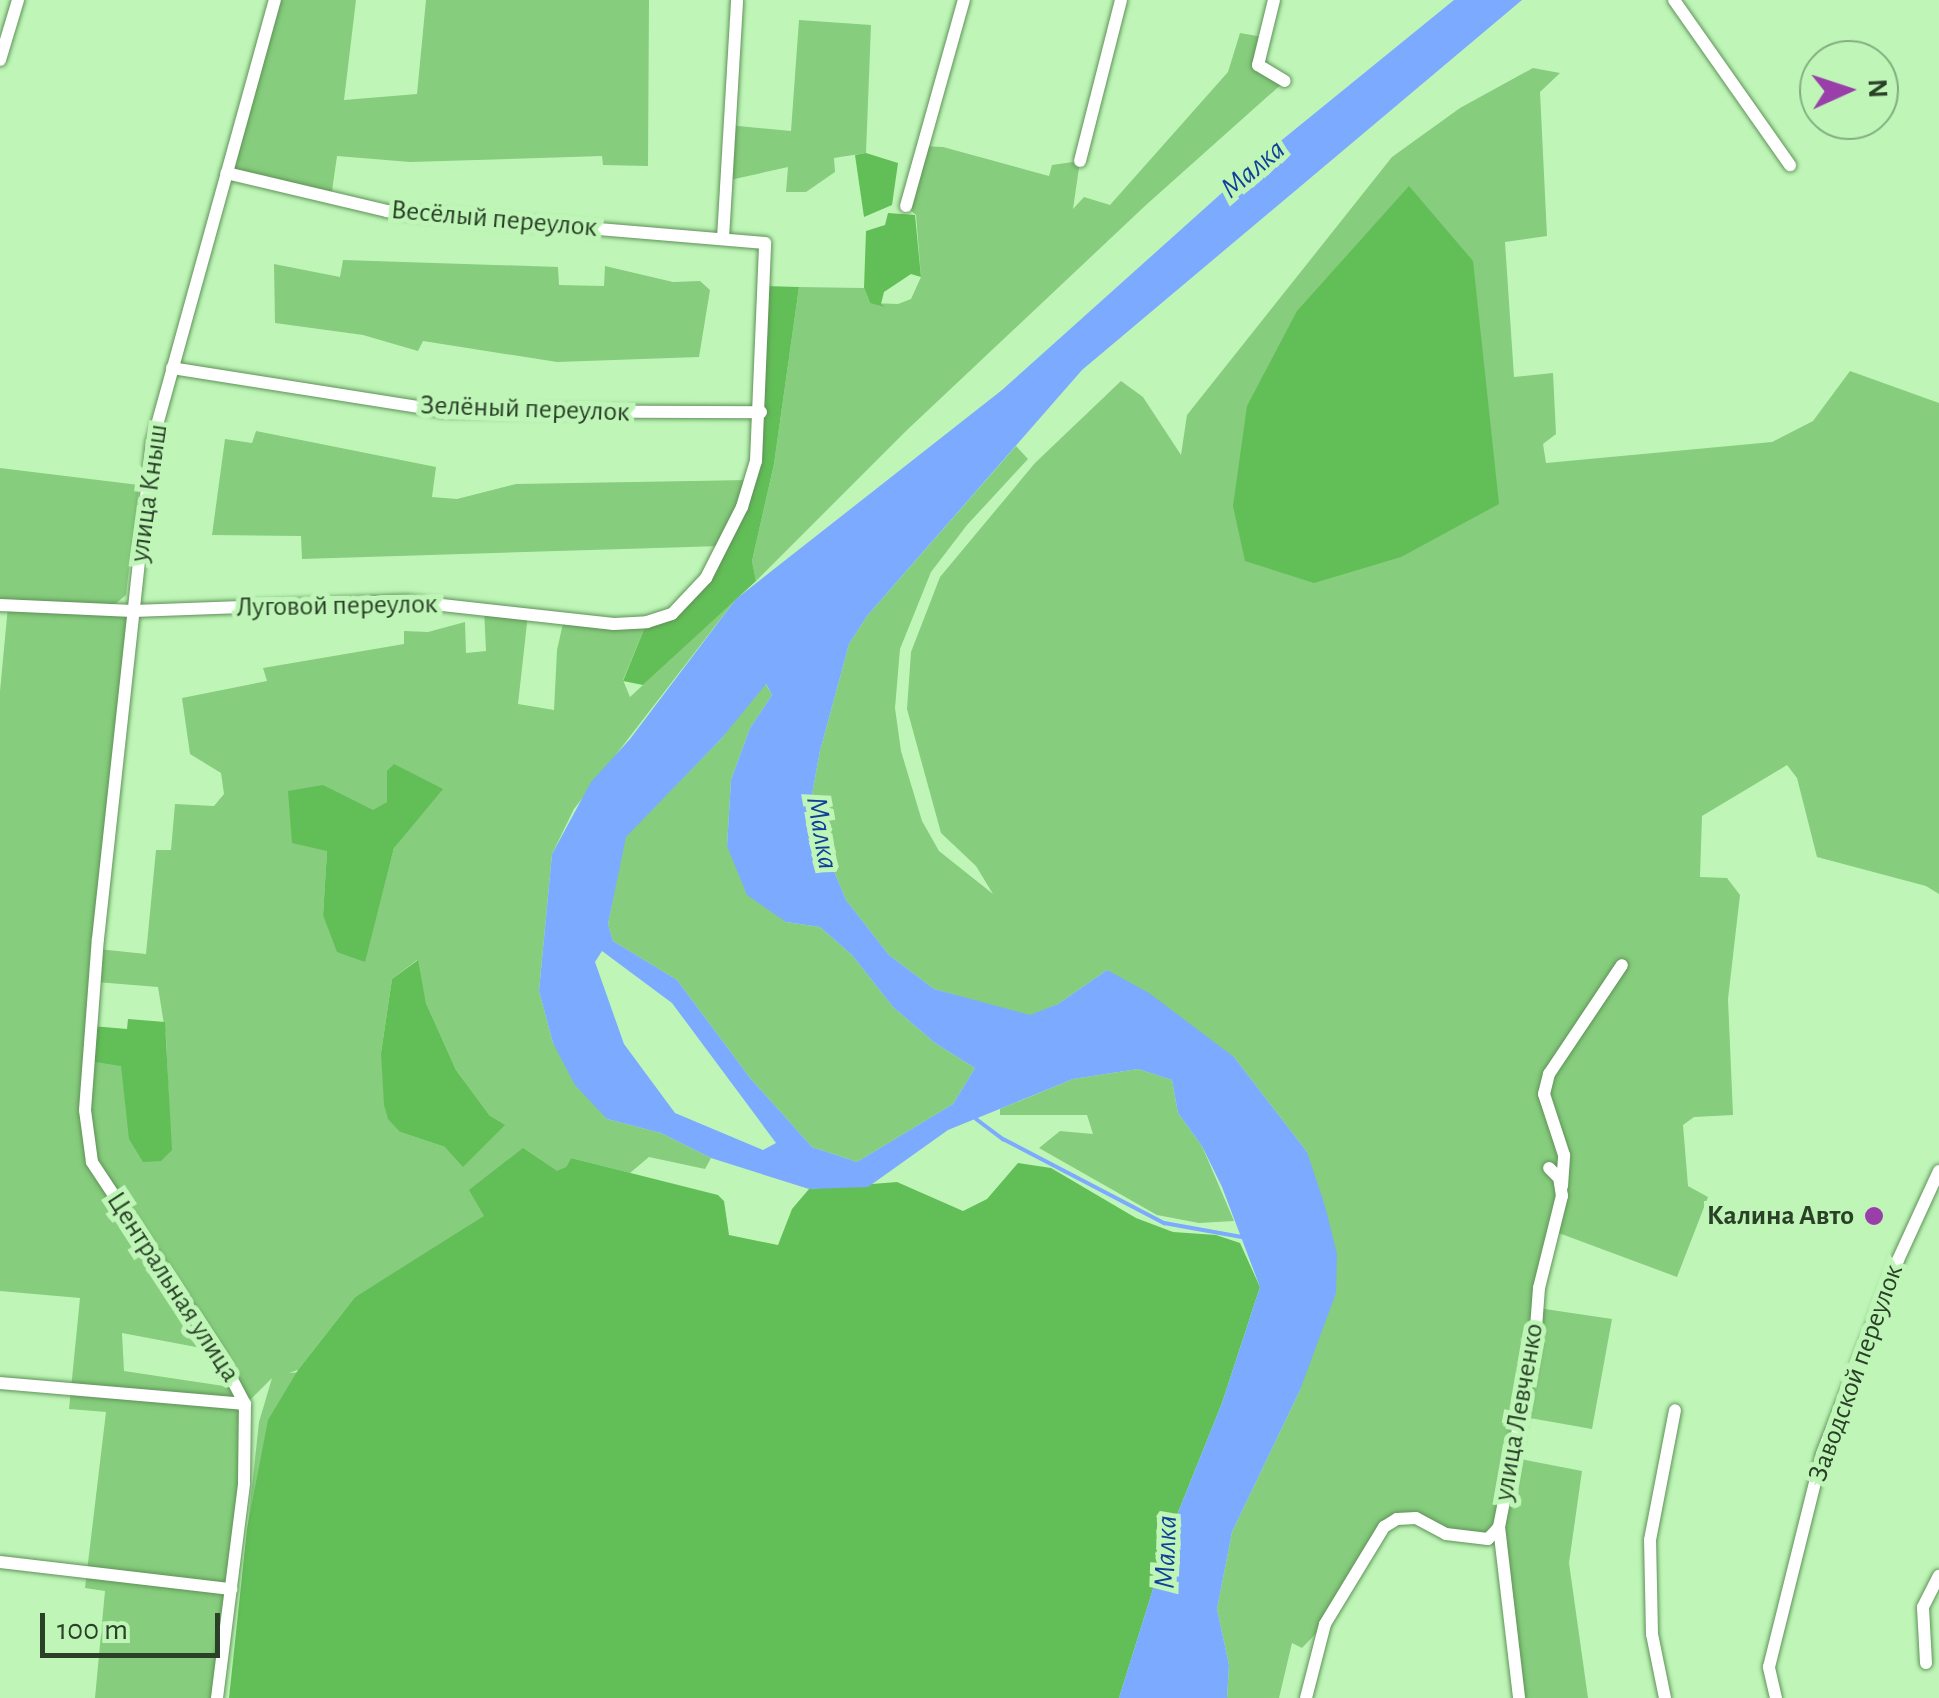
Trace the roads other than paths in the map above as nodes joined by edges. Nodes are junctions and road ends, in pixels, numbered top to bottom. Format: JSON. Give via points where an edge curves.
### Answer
{"nodes":[{"id":1,"x":18,"y":0,"type":"edge"},
{"id":2,"x":274,"y":0,"type":"edge"},
{"id":3,"x":737,"y":0,"type":"edge"},
{"id":4,"x":964,"y":0,"type":"edge"},
{"id":5,"x":1121,"y":0,"type":"edge"},
{"id":6,"x":1274,"y":0,"type":"edge"},
{"id":7,"x":1674,"y":0,"type":"edge"},
{"id":8,"x":0,"y":60,"type":"edge"},
{"id":9,"x":1285,"y":81,"type":"dead end"},
{"id":10,"x":1080,"y":161,"type":"dead end"},
{"id":11,"x":1790,"y":166,"type":"dead end"},
{"id":12,"x":226,"y":173,"type":"junction"},
{"id":13,"x":906,"y":206,"type":"dead end"},
{"id":14,"x":723,"y":238,"type":"junction"},
{"id":15,"x":172,"y":368,"type":"junction"},
{"id":16,"x":761,"y":412,"type":"junction"},
{"id":17,"x":0,"y":605,"type":"edge"},
{"id":18,"x":134,"y":611,"type":"junction"},
{"id":19,"x":98,"y":939,"type":"joint"},
{"id":20,"x":1622,"y":965,"type":"dead end"},
{"id":21,"x":1548,"y":1168,"type":"dead end"},
{"id":22,"x":1939,"y":1171,"type":"edge"},
{"id":23,"x":1562,"y":1187,"type":"junction"},
{"id":24,"x":0,"y":1383,"type":"edge"},
{"id":25,"x":245,"y":1404,"type":"junction"},
{"id":26,"x":1675,"y":1410,"type":"dead end"},
{"id":27,"x":1498,"y":1527,"type":"junction"},
{"id":28,"x":0,"y":1562,"type":"edge"},
{"id":29,"x":1939,"y":1576,"type":"edge"},
{"id":30,"x":231,"y":1589,"type":"junction"},
{"id":31,"x":1926,"y":1663,"type":"dead end"},
{"id":32,"x":217,"y":1698,"type":"edge"},
{"id":33,"x":1306,"y":1698,"type":"edge"},
{"id":34,"x":1518,"y":1698,"type":"edge"},
{"id":35,"x":1665,"y":1698,"type":"edge"},
{"id":36,"x":1776,"y":1698,"type":"edge"}],
"edges":[{"from":1,"to":8,"type":"street"},
{"from":2,"to":12,"type":"street","name":"улица Кныш"},
{"from":3,"to":14,"type":"street"},
{"from":4,"to":13,"type":"street"},
{"from":5,"to":10,"type":"street"},
{"from":6,"to":9,"type":"street","via":[[1258,65]]},
{"from":7,"to":11,"type":"street"},
{"from":12,"to":14,"type":"street","name":"Весёлый переулок","via":[[386,211]]},
{"from":12,"to":15,"type":"street","name":"улица Кныш"},
{"from":14,"to":16,"type":"street","name":"Весёлый переулок","via":[[765,243]]},
{"from":15,"to":16,"type":"street","name":"Зелёный переулок","via":[[442,411]]},
{"from":15,"to":18,"type":"street","name":"улица Кныш","via":[[152,443]]},
{"from":16,"to":18,"type":"street","name":"Луговой переулок","via":[[742,507],[706,578],[672,614],[614,624],[406,601]]},
{"from":17,"to":18,"type":"street","name":"Луговой переулок"},
{"from":18,"to":19,"type":"street","name":"улица Кныш"},
{"from":19,"to":25,"type":"street","name":"Центральная улица","via":[[85,1110],[92,1162]]},
{"from":20,"to":23,"type":"street","name":"улица Левченко","via":[[1548,1074],[1544,1094],[1564,1155]]},
{"from":21,"to":23,"type":"street"},
{"from":22,"to":36,"type":"street","name":"Заводской переулок","via":[[1822,1454],[1769,1668]]},
{"from":23,"to":27,"type":"street","name":"улица Левченко"},
{"from":24,"to":25,"type":"street"},
{"from":25,"to":30,"type":"street","name":"Центральная улица","via":[[244,1484]]},
{"from":26,"to":35,"type":"street","via":[[1650,1540],[1652,1634]]},
{"from":27,"to":33,"type":"street","name":"улица Левченко","via":[[1488,1539],[1446,1534],[1416,1518],[1384,1527],[1325,1624]]},
{"from":27,"to":34,"type":"street"},
{"from":28,"to":30,"type":"street"},
{"from":29,"to":31,"type":"street","via":[[1923,1607]]},
{"from":30,"to":32,"type":"street","name":"Центральная улица"}]}
